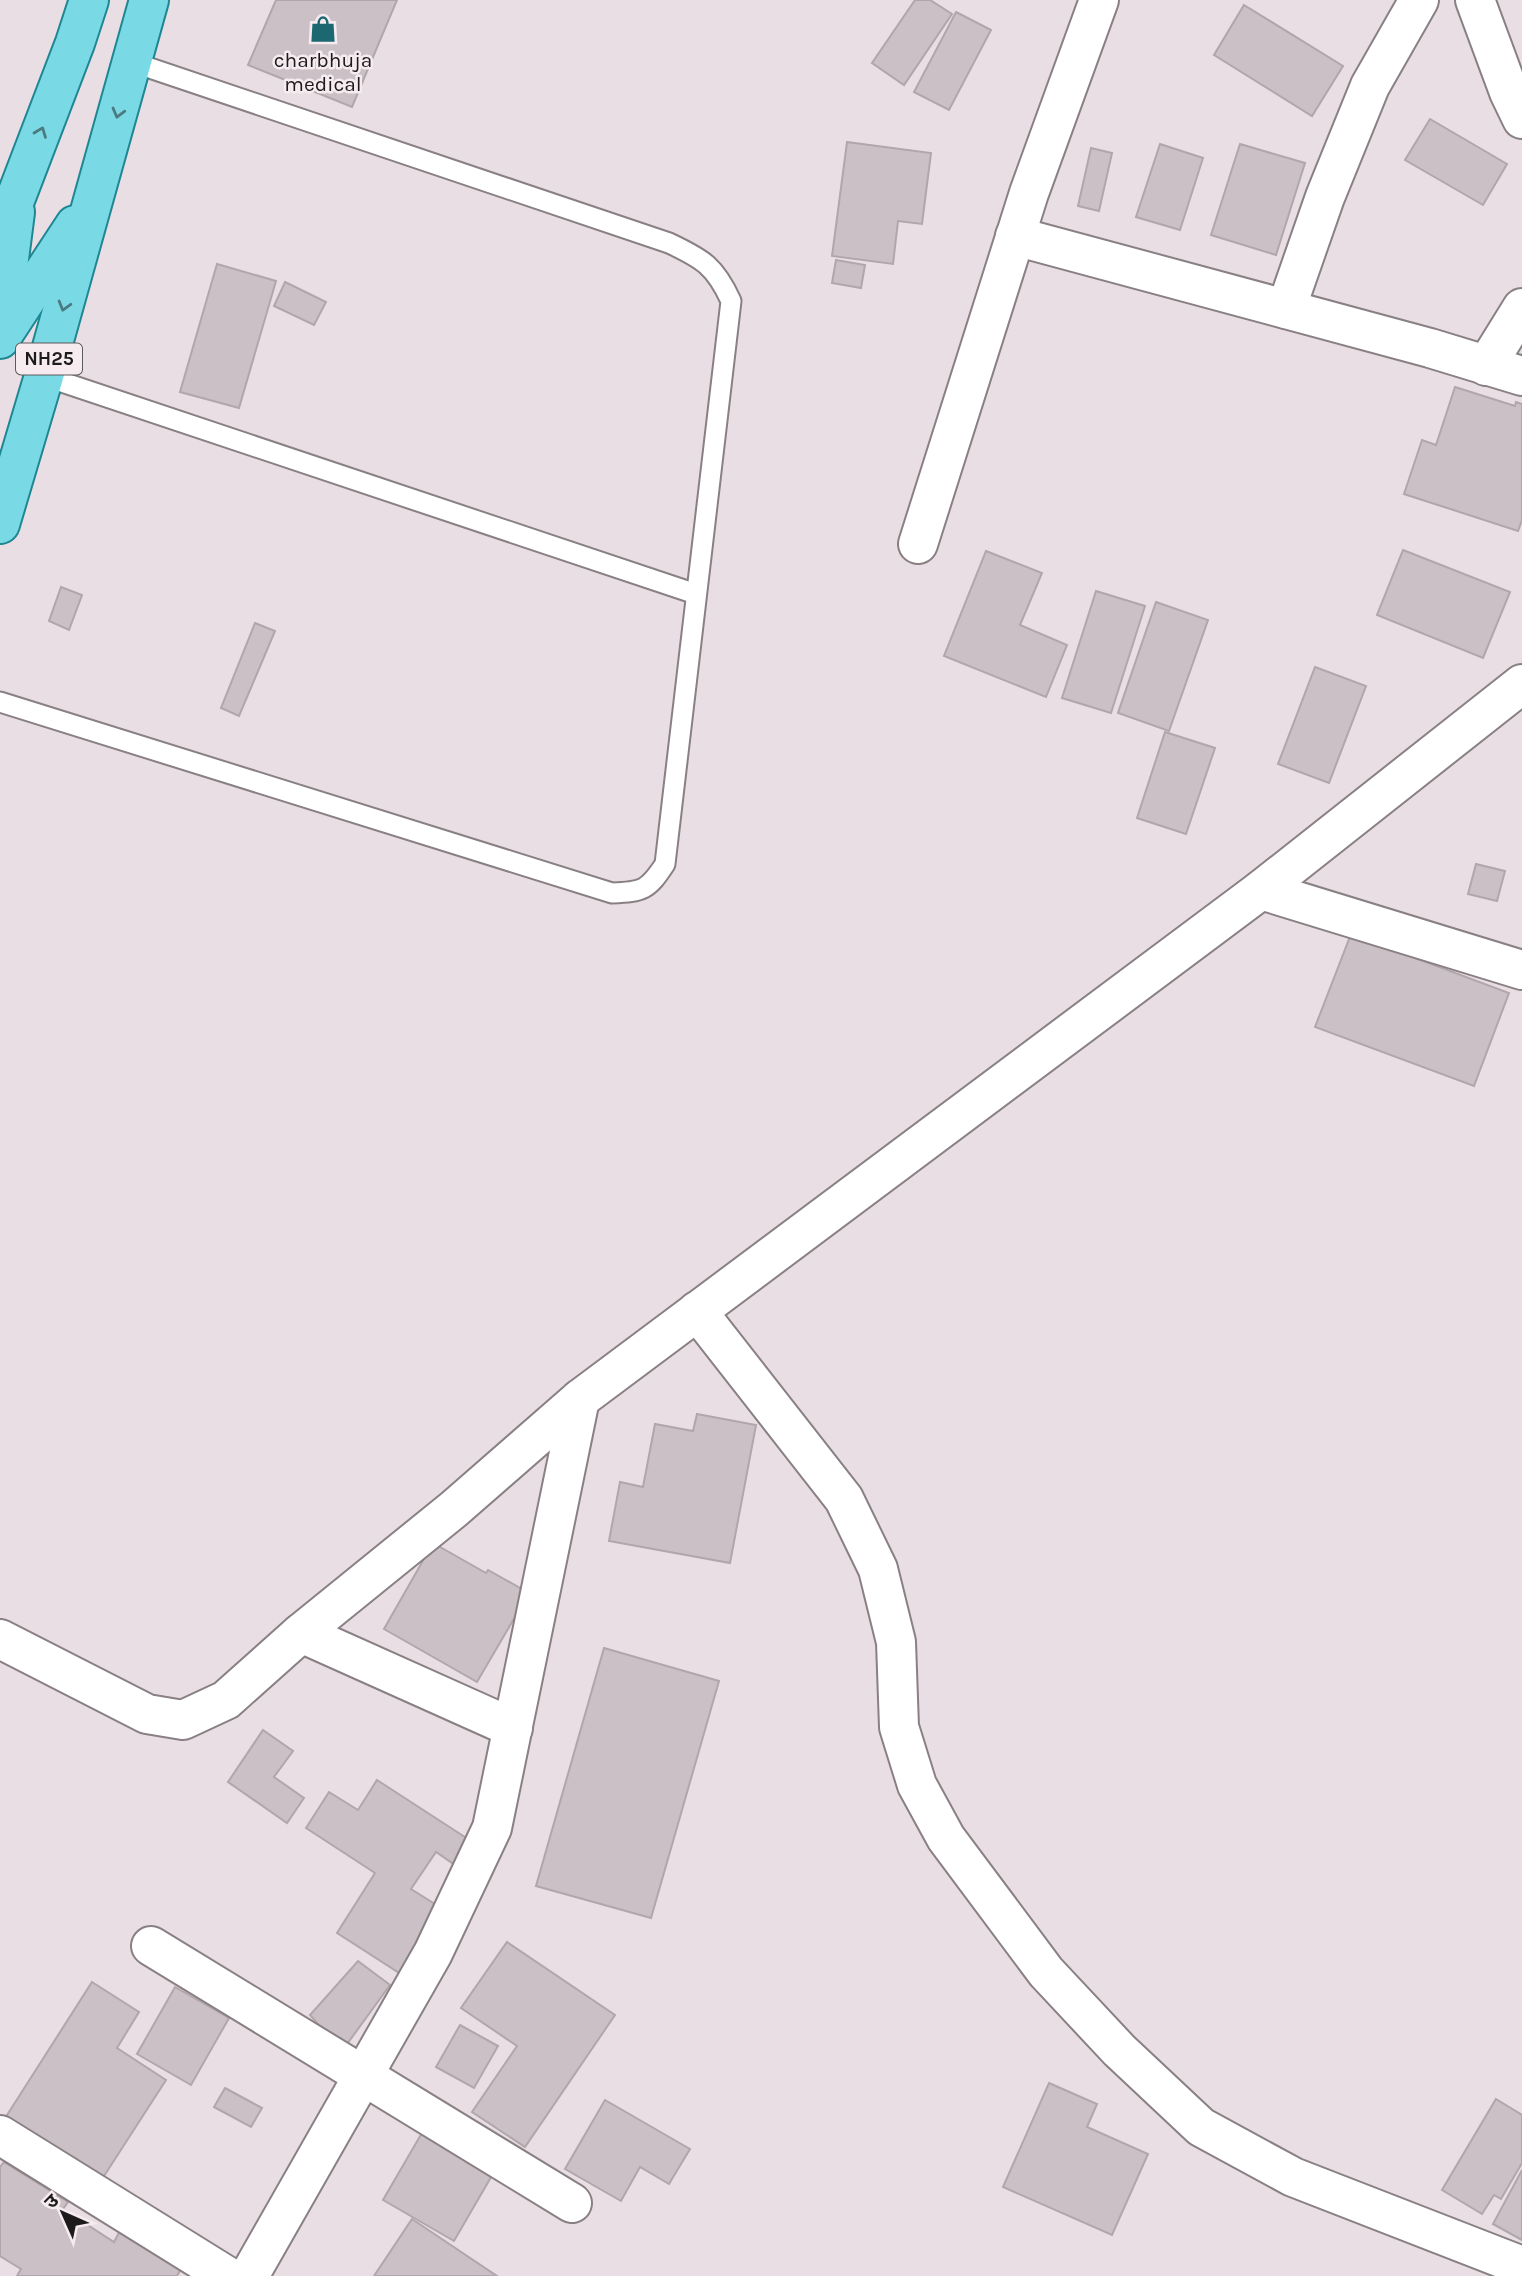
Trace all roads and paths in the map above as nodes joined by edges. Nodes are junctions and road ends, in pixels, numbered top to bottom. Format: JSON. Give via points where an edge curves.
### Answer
{"nodes":[{"id":1,"x":89,"y":0,"type":"edge"},
{"id":2,"x":149,"y":0,"type":"edge"},
{"id":3,"x":1099,"y":0,"type":"edge"},
{"id":4,"x":1419,"y":0,"type":"edge"},
{"id":5,"x":1475,"y":0,"type":"edge"},
{"id":6,"x":132,"y":62,"type":"junction"},
{"id":7,"x":1522,"y":119,"type":"edge"},
{"id":8,"x":95,"y":194,"type":"junction"},
{"id":9,"x":17,"y":195,"type":"junction"},
{"id":10,"x":1015,"y":236,"type":"junction"},
{"id":11,"x":0,"y":239,"type":"edge"},
{"id":12,"x":1522,"y":308,"type":"edge"},
{"id":13,"x":1286,"y":309,"type":"junction"},
{"id":14,"x":0,"y":328,"type":"edge"},
{"id":15,"x":0,"y":339,"type":"edge"},
{"id":16,"x":1504,"y":371,"type":"edge"},
{"id":17,"x":44,"y":376,"type":"junction"},
{"id":18,"x":0,"y":524,"type":"edge"},
{"id":19,"x":918,"y":544,"type":"dead end"},
{"id":20,"x":696,"y":594,"type":"junction"},
{"id":21,"x":1522,"y":684,"type":"edge"},
{"id":22,"x":0,"y":702,"type":"edge"},
{"id":23,"x":1261,"y":890,"type":"junction"},
{"id":24,"x":1522,"y":970,"type":"edge"},
{"id":25,"x":697,"y":1311,"type":"junction"},
{"id":26,"x":580,"y":1399,"type":"junction"},
{"id":27,"x":301,"y":1633,"type":"junction"},
{"id":28,"x":0,"y":1639,"type":"edge"},
{"id":29,"x":513,"y":1728,"type":"junction"},
{"id":30,"x":151,"y":1946,"type":"dead end"},
{"id":31,"x":363,"y":2076,"type":"junction"},
{"id":32,"x":0,"y":2135,"type":"edge"},
{"id":33,"x":572,"y":2203,"type":"dead end"},
{"id":34,"x":1522,"y":2266,"type":"edge"},
{"id":35,"x":227,"y":2276,"type":"edge"},
{"id":36,"x":249,"y":2276,"type":"edge"}],
"edges":[{"from":9,"to":1,"type":"main road","one_way":true},
{"from":2,"to":6,"type":"main road","number":"NH25"},
{"from":3,"to":10,"type":"street"},
{"from":4,"to":13,"type":"street","via":[[1370,86]]},
{"from":5,"to":7,"type":"street"},
{"from":6,"to":8,"type":"main road","number":"NH25","one_way":true},
{"from":6,"to":20,"type":"lane","via":[[702,258],[722,280],[731,301]]},
{"from":8,"to":15,"type":"main road"},
{"from":8,"to":17,"type":"main road","number":"NH25","one_way":true},
{"from":9,"to":11,"type":"main road"},
{"from":9,"to":14,"type":"main road"},
{"from":10,"to":13,"type":"street"},
{"from":10,"to":19,"type":"street"},
{"from":12,"to":16,"type":"street"},
{"from":13,"to":16,"type":"street"},
{"from":17,"to":18,"type":"main road","number":"NH25"},
{"from":17,"to":20,"type":"lane"},
{"from":20,"to":22,"type":"lane","via":[[665,864],[652,884],[632,892],[612,893]]},
{"from":21,"to":23,"type":"street"},
{"from":23,"to":24,"type":"street"},
{"from":23,"to":25,"type":"street"},
{"from":25,"to":26,"type":"street"},
{"from":25,"to":34,"type":"street","via":[[844,1499],[878,1569],[896,1642],[899,1727],[917,1785],[947,1838],[1046,1972],[1119,2050],[1201,2127],[1293,2177]]},
{"from":26,"to":27,"type":"street"},
{"from":26,"to":29,"type":"street"},
{"from":27,"to":28,"type":"street","via":[[226,1700],[183,1720],[147,1714]]},
{"from":27,"to":29,"type":"street"},
{"from":29,"to":31,"type":"street","via":[[492,1828],[433,1953]]},
{"from":30,"to":31,"type":"street"},
{"from":31,"to":33,"type":"street"},
{"from":31,"to":36,"type":"street"},
{"from":32,"to":35,"type":"street"}]}
